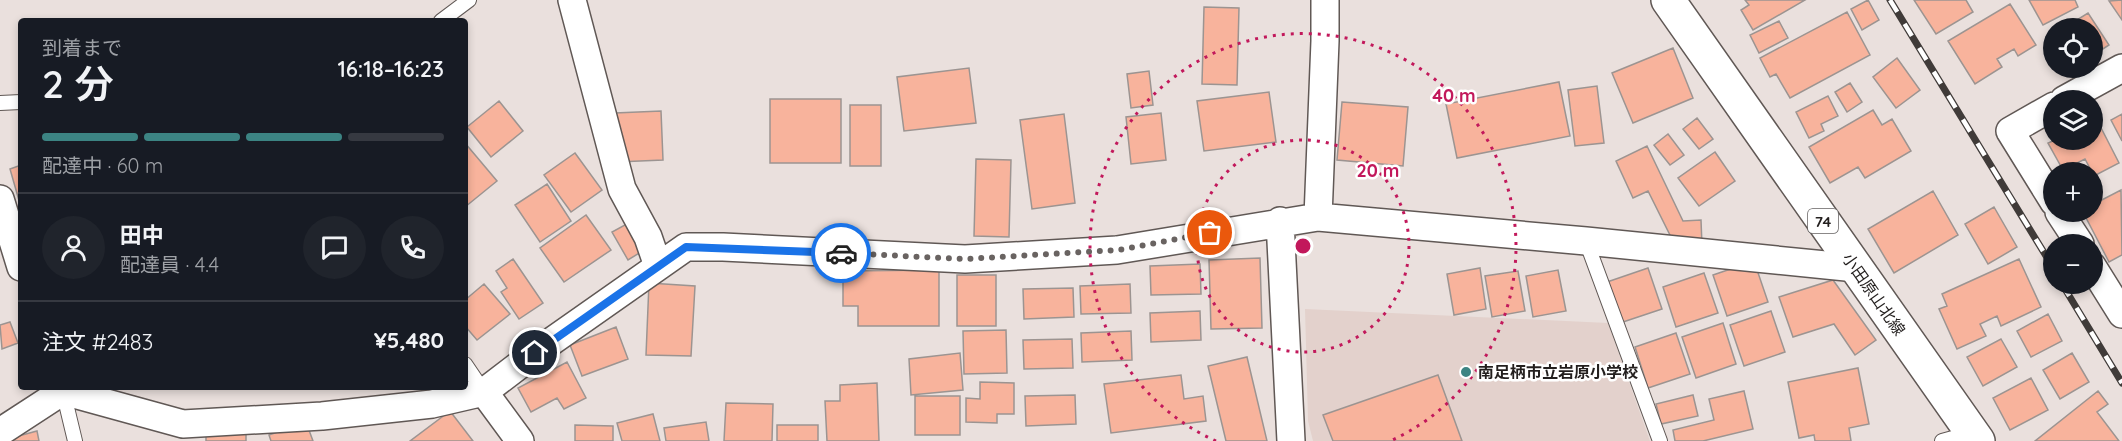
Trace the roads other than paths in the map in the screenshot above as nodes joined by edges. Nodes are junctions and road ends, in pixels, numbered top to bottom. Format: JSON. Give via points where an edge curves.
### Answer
{"nodes":[{"id":1,"x":469,"y":0,"type":"edge"},
{"id":2,"x":572,"y":0,"type":"edge"},
{"id":3,"x":1325,"y":0,"type":"edge"},
{"id":4,"x":1668,"y":0,"type":"edge"},
{"id":5,"x":445,"y":18,"type":"edge"},
{"id":6,"x":2122,"y":68,"type":"edge"},
{"id":7,"x":2082,"y":90,"type":"edge"},
{"id":8,"x":18,"y":102,"type":"edge"},
{"id":9,"x":0,"y":103,"type":"edge"},
{"id":10,"x":2043,"y":112,"type":"edge"},
{"id":11,"x":2043,"y":184,"type":"edge"},
{"id":12,"x":0,"y":199,"type":"edge"},
{"id":13,"x":1318,"y":216,"type":"junction"},
{"id":14,"x":1280,"y":221,"type":"junction"},
{"id":15,"x":1586,"y":241,"type":"junction"},
{"id":16,"x":18,"y":257,"type":"edge"},
{"id":17,"x":658,"y":266,"type":"junction"},
{"id":18,"x":1856,"y":268,"type":"junction"},
{"id":19,"x":2103,"y":281,"type":"edge"},
{"id":20,"x":2119,"y":303,"type":"edge"},
{"id":21,"x":468,"y":368,"type":"edge"},
{"id":22,"x":61,"y":390,"type":"edge"},
{"id":23,"x":62,"y":390,"type":"edge"},
{"id":24,"x":65,"y":390,"type":"edge"},
{"id":25,"x":484,"y":392,"type":"junction"},
{"id":26,"x":0,"y":432,"type":"edge"},
{"id":27,"x":1964,"y":438,"type":"edge"},
{"id":28,"x":75,"y":441,"type":"edge"},
{"id":29,"x":520,"y":441,"type":"edge"},
{"id":30,"x":1291,"y":441,"type":"edge"},
{"id":31,"x":1660,"y":441,"type":"edge"}],
"edges":[{"from":1,"to":5,"type":"lane"},
{"from":2,"to":17,"type":"street","via":[[622,189],[648,237]]},
{"from":3,"to":13,"type":"street"},
{"from":4,"to":18,"type":"main road","name":"小田原山北線","number":"74"},
{"from":6,"to":7,"type":"street"},
{"from":8,"to":9,"type":"lane"},
{"from":10,"to":11,"type":"street","via":[[2010,131]]},
{"from":12,"to":16,"type":"street"},
{"from":13,"to":14,"type":"street"},
{"from":13,"to":15,"type":"street"},
{"from":14,"to":17,"type":"street","via":[[1118,250],[965,259],[686,247]]},
{"from":14,"to":30,"type":"street"},
{"from":15,"to":18,"type":"street"},
{"from":15,"to":31,"type":"lane"},
{"from":17,"to":25,"type":"street"},
{"from":18,"to":27,"type":"main road","name":"小田原山北線","number":"74"},
{"from":19,"to":20,"type":"street"},
{"from":21,"to":25,"type":"lane"},
{"from":22,"to":26,"type":"street"},
{"from":23,"to":28,"type":"lane"},
{"from":24,"to":25,"type":"street","via":[[183,424],[399,408]]},
{"from":25,"to":29,"type":"street"}]}
